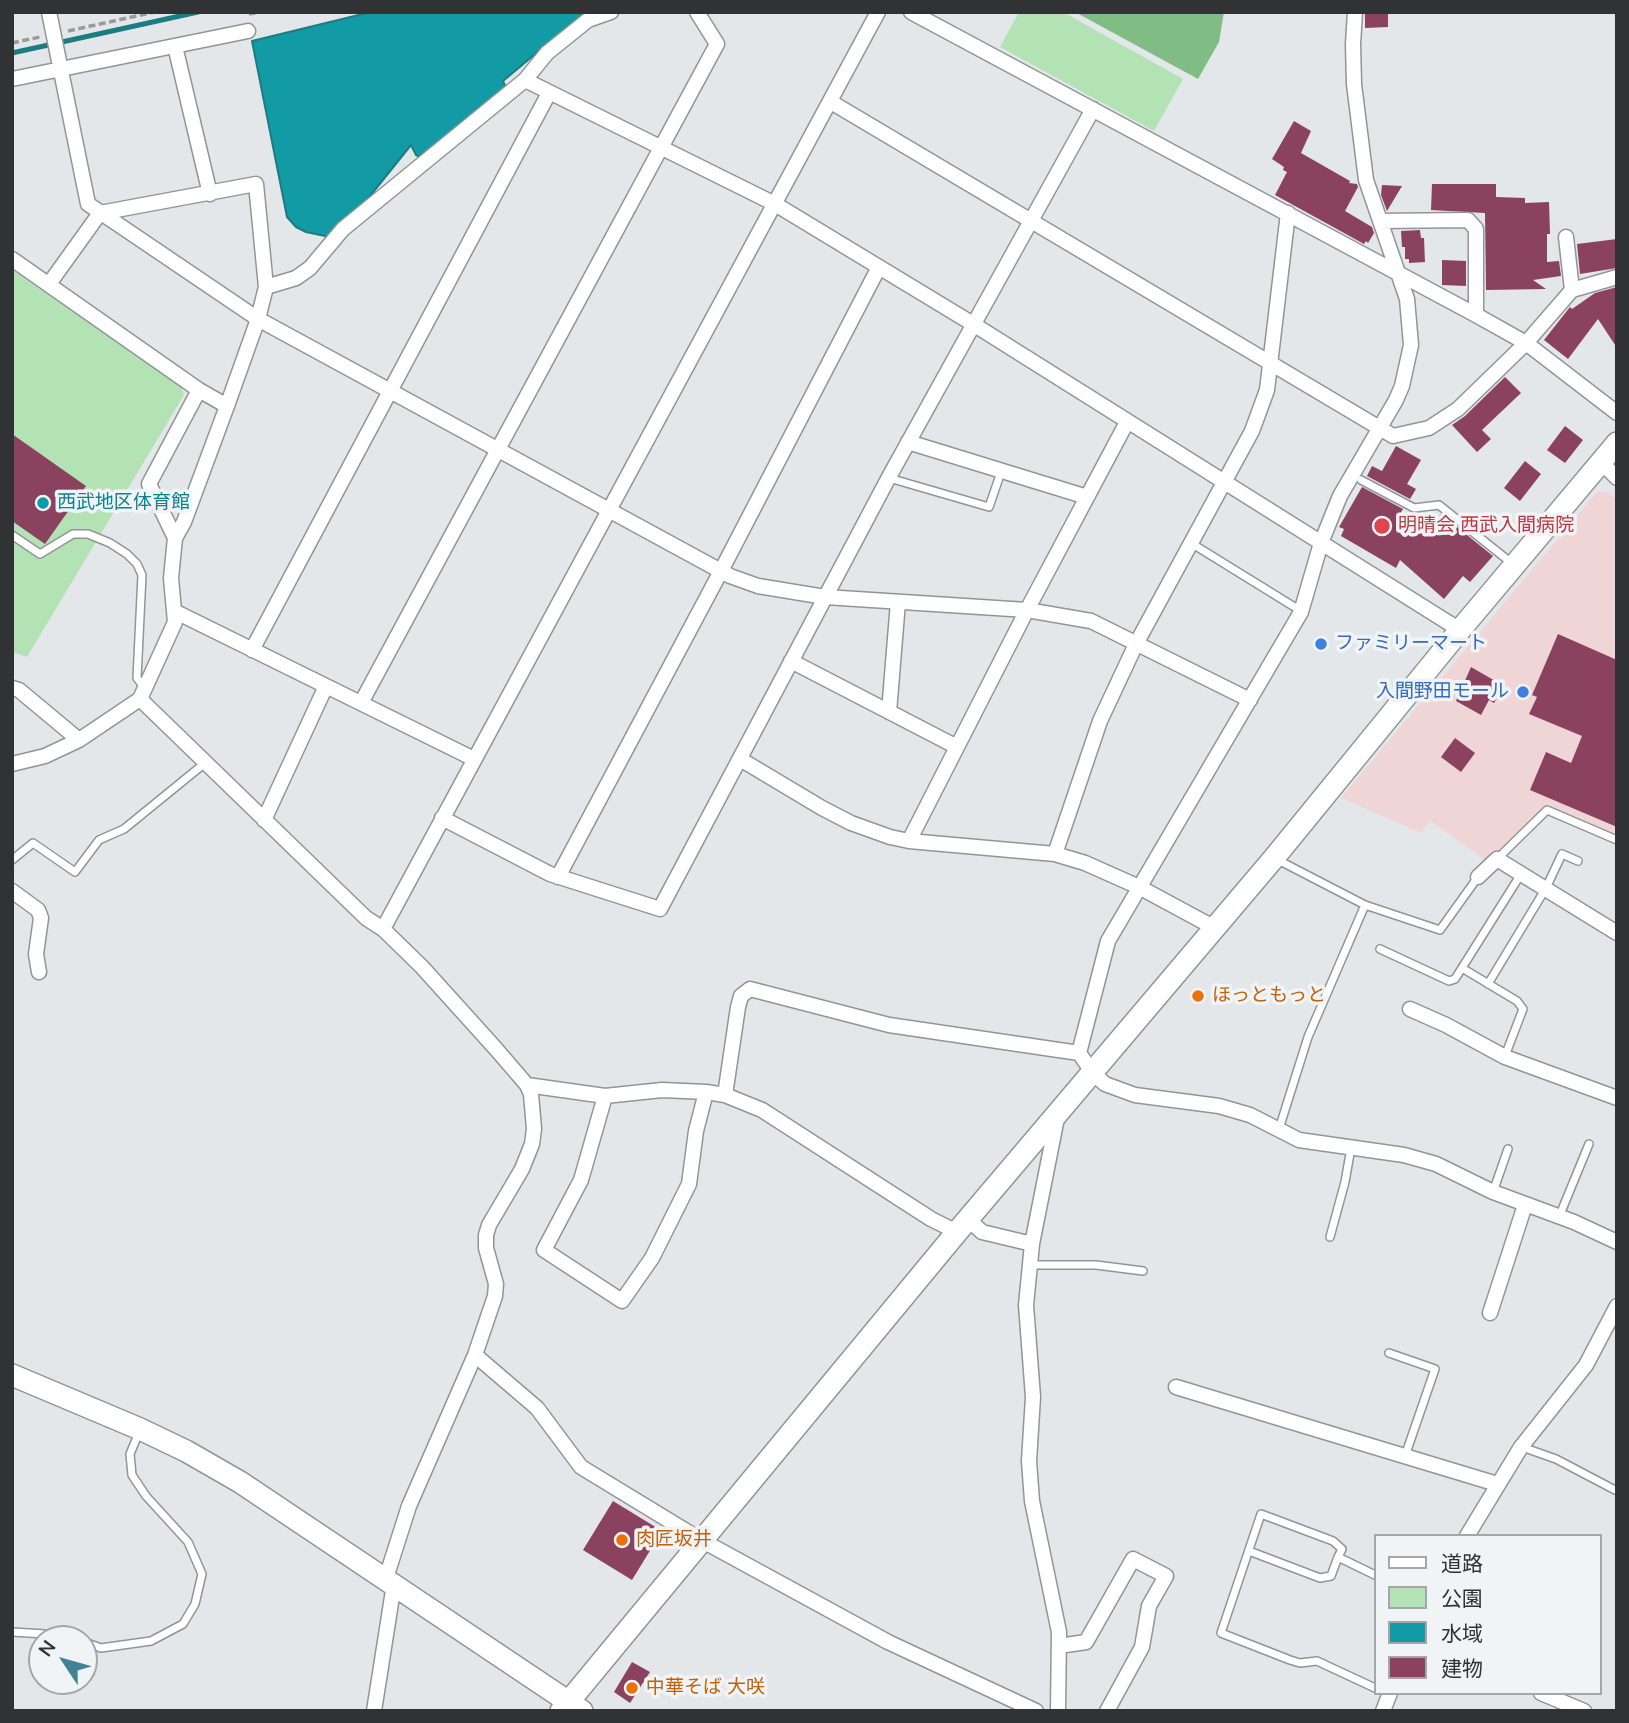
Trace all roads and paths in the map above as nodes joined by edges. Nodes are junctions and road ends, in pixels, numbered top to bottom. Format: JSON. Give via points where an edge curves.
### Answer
{"nodes":[{"id":1,"x":49,"y":12,"type":"edge"},
{"id":2,"x":155,"y":12,"type":"edge"},
{"id":3,"x":611,"y":12,"type":"edge"},
{"id":4,"x":697,"y":12,"type":"edge"},
{"id":5,"x":878,"y":12,"type":"edge"},
{"id":6,"x":911,"y":12,"type":"edge"},
{"id":7,"x":1355,"y":12,"type":"edge"},
{"id":8,"x":248,"y":31,"type":"dead end"},
{"id":9,"x":55,"y":34,"type":"junction"},
{"id":10,"x":12,"y":43,"type":"edge"},
{"id":11,"x":175,"y":46,"type":"junction"},
{"id":12,"x":61,"y":63,"type":"junction"},
{"id":13,"x":12,"y":79,"type":"edge"},
{"id":14,"x":525,"y":80,"type":"junction"},
{"id":15,"x":549,"y":93,"type":"junction"},
{"id":16,"x":831,"y":103,"type":"junction"},
{"id":17,"x":1093,"y":109,"type":"junction"},
{"id":18,"x":660,"y":148,"type":"junction"},
{"id":19,"x":210,"y":194,"type":"junction"},
{"id":20,"x":775,"y":204,"type":"junction"},
{"id":21,"x":100,"y":213,"type":"junction"},
{"id":22,"x":1288,"y":213,"type":"junction"},
{"id":23,"x":1031,"y":220,"type":"junction"},
{"id":24,"x":1380,"y":221,"type":"junction"},
{"id":25,"x":1566,"y":237,"type":"dead end"},
{"id":26,"x":12,"y":259,"type":"edge"},
{"id":27,"x":879,"y":267,"type":"junction"},
{"id":28,"x":1400,"y":274,"type":"junction"},
{"id":29,"x":1617,"y":277,"type":"edge"},
{"id":30,"x":49,"y":284,"type":"junction"},
{"id":31,"x":266,"y":287,"type":"junction"},
{"id":32,"x":1572,"y":290,"type":"junction"},
{"id":33,"x":1476,"y":315,"type":"junction"},
{"id":34,"x":258,"y":319,"type":"junction"},
{"id":35,"x":973,"y":324,"type":"junction"},
{"id":36,"x":1526,"y":343,"type":"junction"},
{"id":37,"x":1271,"y":363,"type":"junction"},
{"id":38,"x":199,"y":390,"type":"junction"},
{"id":39,"x":388,"y":391,"type":"junction"},
{"id":40,"x":227,"y":406,"type":"junction"},
{"id":41,"x":1617,"y":413,"type":"edge"},
{"id":42,"x":1127,"y":422,"type":"junction"},
{"id":43,"x":1378,"y":429,"type":"junction"},
{"id":44,"x":908,"y":442,"type":"junction"},
{"id":45,"x":1617,"y":443,"type":"edge"},
{"id":46,"x":497,"y":449,"type":"junction"},
{"id":47,"x":1601,"y":462,"type":"junction"},
{"id":48,"x":1001,"y":472,"type":"junction"},
{"id":49,"x":889,"y":477,"type":"junction"},
{"id":50,"x":1617,"y":478,"type":"edge"},
{"id":51,"x":1361,"y":480,"type":"dead end"},
{"id":52,"x":1224,"y":484,"type":"junction"},
{"id":53,"x":1087,"y":497,"type":"junction"},
{"id":54,"x":610,"y":509,"type":"junction"},
{"id":55,"x":12,"y":535,"type":"edge"},
{"id":56,"x":175,"y":538,"type":"junction"},
{"id":57,"x":1191,"y":543,"type":"junction"},
{"id":58,"x":1321,"y":543,"type":"junction"},
{"id":59,"x":1514,"y":565,"type":"junction"},
{"id":60,"x":721,"y":571,"type":"junction"},
{"id":61,"x":825,"y":597,"type":"junction"},
{"id":62,"x":898,"y":602,"type":"junction"},
{"id":63,"x":1027,"y":610,"type":"junction"},
{"id":64,"x":174,"y":611,"type":"junction"},
{"id":65,"x":1301,"y":612,"type":"junction"},
{"id":66,"x":1460,"y":630,"type":"junction"},
{"id":67,"x":1136,"y":644,"type":"junction"},
{"id":68,"x":252,"y":650,"type":"junction"},
{"id":69,"x":791,"y":661,"type":"junction"},
{"id":70,"x":326,"y":687,"type":"junction"},
{"id":71,"x":12,"y":688,"type":"edge"},
{"id":72,"x":142,"y":693,"type":"junction"},
{"id":73,"x":1250,"y":700,"type":"junction"},
{"id":74,"x":361,"y":703,"type":"junction"},
{"id":75,"x":888,"y":712,"type":"junction"},
{"id":76,"x":79,"y":740,"type":"junction"},
{"id":77,"x":957,"y":747,"type":"junction"},
{"id":78,"x":474,"y":759,"type":"junction"},
{"id":79,"x":740,"y":759,"type":"junction"},
{"id":80,"x":12,"y":764,"type":"edge"},
{"id":81,"x":205,"y":764,"type":"junction"},
{"id":82,"x":442,"y":818,"type":"junction"},
{"id":83,"x":264,"y":820,"type":"junction"},
{"id":84,"x":1617,"y":840,"type":"edge"},
{"id":85,"x":909,"y":841,"type":"junction"},
{"id":86,"x":1055,"y":853,"type":"junction"},
{"id":87,"x":1274,"y":858,"type":"junction"},
{"id":88,"x":1497,"y":859,"type":"junction"},
{"id":89,"x":12,"y":860,"type":"edge"},
{"id":90,"x":1578,"y":861,"type":"dead end"},
{"id":91,"x":1521,"y":874,"type":"junction"},
{"id":92,"x":558,"y":877,"type":"junction"},
{"id":93,"x":1478,"y":877,"type":"joint"},
{"id":94,"x":1139,"y":887,"type":"junction"},
{"id":95,"x":1546,"y":888,"type":"junction"},
{"id":96,"x":12,"y":891,"type":"edge"},
{"id":97,"x":1365,"y":905,"type":"junction"},
{"id":98,"x":1215,"y":928,"type":"junction"},
{"id":99,"x":383,"y":929,"type":"junction"},
{"id":100,"x":1617,"y":933,"type":"edge"},
{"id":101,"x":1380,"y":949,"type":"dead end"},
{"id":102,"x":1462,"y":968,"type":"junction"},
{"id":103,"x":38,"y":972,"type":"dead end"},
{"id":104,"x":1488,"y":984,"type":"junction"},
{"id":105,"x":1410,"y":1009,"type":"dead end"},
{"id":106,"x":1079,"y":1053,"type":"junction"},
{"id":107,"x":1505,"y":1057,"type":"junction"},
{"id":108,"x":1093,"y":1073,"type":"junction"},
{"id":109,"x":527,"y":1085,"type":"junction"},
{"id":110,"x":706,"y":1091,"type":"junction"},
{"id":111,"x":725,"y":1095,"type":"junction"},
{"id":112,"x":605,"y":1096,"type":"junction"},
{"id":113,"x":1617,"y":1098,"type":"edge"},
{"id":114,"x":1057,"y":1116,"type":"junction"},
{"id":115,"x":1279,"y":1130,"type":"junction"},
{"id":116,"x":1589,"y":1144,"type":"dead end"},
{"id":117,"x":1351,"y":1147,"type":"junction"},
{"id":118,"x":1508,"y":1149,"type":"dead end"},
{"id":119,"x":1493,"y":1192,"type":"junction"},
{"id":120,"x":1525,"y":1205,"type":"junction"},
{"id":121,"x":1559,"y":1217,"type":"junction"},
{"id":122,"x":963,"y":1226,"type":"junction"},
{"id":123,"x":1330,"y":1237,"type":"dead end"},
{"id":124,"x":1617,"y":1242,"type":"edge"},
{"id":125,"x":1032,"y":1244,"type":"junction"},
{"id":126,"x":1030,"y":1265,"type":"junction"},
{"id":127,"x":1143,"y":1271,"type":"dead end"},
{"id":128,"x":1617,"y":1306,"type":"edge"},
{"id":129,"x":1490,"y":1313,"type":"dead end"},
{"id":130,"x":1389,"y":1353,"type":"dead end"},
{"id":131,"x":475,"y":1355,"type":"junction"},
{"id":132,"x":12,"y":1375,"type":"edge"},
{"id":133,"x":1176,"y":1387,"type":"dead end"},
{"id":134,"x":140,"y":1429,"type":"junction"},
{"id":135,"x":1521,"y":1447,"type":"junction"},
{"id":136,"x":1405,"y":1456,"type":"junction"},
{"id":137,"x":1497,"y":1484,"type":"junction"},
{"id":138,"x":1615,"y":1490,"type":"edge"},
{"id":139,"x":1468,"y":1534,"type":"edge"},
{"id":140,"x":701,"y":1540,"type":"junction"},
{"id":141,"x":1249,"y":1551,"type":"junction"},
{"id":142,"x":1338,"y":1557,"type":"junction"},
{"id":143,"x":1374,"y":1575,"type":"edge"},
{"id":144,"x":390,"y":1581,"type":"junction"},
{"id":145,"x":1059,"y":1646,"type":"junction"},
{"id":146,"x":98,"y":1647,"type":"edge"},
{"id":147,"x":1374,"y":1688,"type":"edge"},
{"id":148,"x":1546,"y":1695,"type":"edge"},
{"id":149,"x":570,"y":1707,"type":"edge"},
{"id":150,"x":374,"y":1711,"type":"edge"},
{"id":151,"x":1036,"y":1711,"type":"edge"},
{"id":152,"x":1058,"y":1711,"type":"edge"},
{"id":153,"x":1107,"y":1711,"type":"edge"},
{"id":154,"x":1584,"y":1711,"type":"edge"}],
"edges":[{"from":1,"to":9,"type":"street"},
{"from":2,"to":9,"type":"path"},
{"from":3,"to":14,"type":"street","via":[[588,20],[547,53]]},
{"from":4,"to":18,"type":"street","via":[[717,44]]},
{"from":5,"to":16,"type":"street"},
{"from":6,"to":17,"type":"street"},
{"from":7,"to":24,"type":"street","via":[[1354,84],[1366,180]]},
{"from":8,"to":11,"type":"street"},
{"from":9,"to":10,"type":"path"},
{"from":9,"to":12,"type":"street"},
{"from":11,"to":12,"type":"street"},
{"from":11,"to":19,"type":"street"},
{"from":12,"to":13,"type":"street"},
{"from":12,"to":21,"type":"street","via":[[88,204]]},
{"from":14,"to":15,"type":"street"},
{"from":14,"to":31,"type":"street","via":[[343,229],[310,268],[296,278]]},
{"from":15,"to":18,"type":"street"},
{"from":15,"to":39,"type":"street"},
{"from":16,"to":20,"type":"street"},
{"from":16,"to":23,"type":"street"},
{"from":17,"to":22,"type":"street"},
{"from":17,"to":23,"type":"street"},
{"from":18,"to":20,"type":"street"},
{"from":18,"to":46,"type":"street"},
{"from":19,"to":21,"type":"street"},
{"from":19,"to":31,"type":"street","via":[[256,184]]},
{"from":20,"to":27,"type":"street"},
{"from":20,"to":54,"type":"street"},
{"from":21,"to":30,"type":"street"},
{"from":21,"to":34,"type":"street"},
{"from":22,"to":28,"type":"street"},
{"from":22,"to":37,"type":"street"},
{"from":23,"to":35,"type":"street"},
{"from":23,"to":37,"type":"street"},
{"from":24,"to":28,"type":"street"},
{"from":24,"to":33,"type":"street","via":[[1468,220],[1476,229]]},
{"from":25,"to":32,"type":"street"},
{"from":26,"to":30,"type":"street"},
{"from":27,"to":35,"type":"street"},
{"from":27,"to":60,"type":"street"},
{"from":28,"to":33,"type":"street"},
{"from":28,"to":43,"type":"street","via":[[1411,345],[1396,400]]},
{"from":29,"to":32,"type":"street"},
{"from":30,"to":38,"type":"street"},
{"from":31,"to":34,"type":"street"},
{"from":32,"to":36,"type":"street"},
{"from":33,"to":36,"type":"street"},
{"from":34,"to":39,"type":"street"},
{"from":34,"to":40,"type":"street"},
{"from":35,"to":42,"type":"street"},
{"from":35,"to":44,"type":"street"},
{"from":36,"to":41,"type":"street"},
{"from":36,"to":43,"type":"street","via":[[1469,400],[1429,428],[1393,436]]},
{"from":37,"to":43,"type":"street"},
{"from":37,"to":52,"type":"street","via":[[1252,431]]},
{"from":38,"to":40,"type":"street"},
{"from":38,"to":56,"type":"street","via":[[149,484]]},
{"from":39,"to":46,"type":"street"},
{"from":39,"to":68,"type":"street"},
{"from":40,"to":56,"type":"street"},
{"from":42,"to":52,"type":"street"},
{"from":42,"to":53,"type":"street"},
{"from":43,"to":58,"type":"street","via":[[1340,496]]},
{"from":44,"to":48,"type":"street"},
{"from":44,"to":49,"type":"street"},
{"from":45,"to":47,"type":"street"},
{"from":46,"to":54,"type":"street"},
{"from":46,"to":74,"type":"street"},
{"from":47,"to":50,"type":"street"},
{"from":47,"to":59,"type":"street"},
{"from":48,"to":49,"type":"lane","via":[[989,507]]},
{"from":48,"to":53,"type":"street"},
{"from":49,"to":61,"type":"street"},
{"from":51,"to":59,"type":"lane","via":[[1414,508],[1439,505]]},
{"from":52,"to":57,"type":"street"},
{"from":52,"to":58,"type":"street"},
{"from":53,"to":63,"type":"street"},
{"from":54,"to":60,"type":"street"},
{"from":54,"to":78,"type":"street"},
{"from":55,"to":72,"type":"lane","via":[[40,554],[73,534],[88,534],[110,543],[137,564],[142,575],[137,678]]},
{"from":56,"to":64,"type":"street"},
{"from":57,"to":65,"type":"lane"},
{"from":57,"to":67,"type":"street"},
{"from":58,"to":65,"type":"street"},
{"from":58,"to":66,"type":"street"},
{"from":59,"to":66,"type":"street"},
{"from":60,"to":61,"type":"street","via":[[758,586]]},
{"from":60,"to":92,"type":"street"},
{"from":61,"to":62,"type":"street"},
{"from":61,"to":69,"type":"street"},
{"from":62,"to":63,"type":"street"},
{"from":62,"to":75,"type":"street"},
{"from":63,"to":67,"type":"street","via":[[1091,621]]},
{"from":63,"to":77,"type":"street"},
{"from":64,"to":68,"type":"street"},
{"from":64,"to":72,"type":"street","via":[[175,622]]},
{"from":65,"to":73,"type":"street"},
{"from":66,"to":87,"type":"street"},
{"from":67,"to":73,"type":"street"},
{"from":67,"to":86,"type":"street","via":[[1100,721]]},
{"from":68,"to":70,"type":"street"},
{"from":69,"to":75,"type":"street"},
{"from":69,"to":79,"type":"street"},
{"from":70,"to":74,"type":"street"},
{"from":70,"to":83,"type":"street"},
{"from":71,"to":76,"type":"street"},
{"from":72,"to":76,"type":"street"},
{"from":72,"to":81,"type":"street"},
{"from":73,"to":94,"type":"street"},
{"from":74,"to":78,"type":"street"},
{"from":75,"to":77,"type":"street"},
{"from":76,"to":80,"type":"street"},
{"from":77,"to":85,"type":"street"},
{"from":78,"to":82,"type":"street"},
{"from":79,"to":85,"type":"street","via":[[851,823]]},
{"from":79,"to":92,"type":"street","via":[[660,909]]},
{"from":81,"to":83,"type":"street"},
{"from":81,"to":89,"type":"lane","via":[[124,829],[99,840],[75,873],[33,844]]},
{"from":82,"to":92,"type":"street"},
{"from":82,"to":99,"type":"street"},
{"from":83,"to":99,"type":"street"},
{"from":84,"to":88,"type":"lane","via":[[1547,810]]},
{"from":85,"to":86,"type":"street"},
{"from":86,"to":94,"type":"street"},
{"from":87,"to":97,"type":"lane"},
{"from":87,"to":98,"type":"street"},
{"from":88,"to":91,"type":"street"},
{"from":88,"to":93,"type":"street"},
{"from":90,"to":95,"type":"lane","via":[[1562,854]]},
{"from":91,"to":95,"type":"street"},
{"from":91,"to":102,"type":"lane"},
{"from":93,"to":97,"type":"lane","via":[[1440,929]]},
{"from":94,"to":98,"type":"street"},
{"from":94,"to":106,"type":"street","via":[[1108,941]]},
{"from":95,"to":100,"type":"street"},
{"from":95,"to":104,"type":"lane"},
{"from":96,"to":103,"type":"street","via":[[38,910],[41,918]]},
{"from":97,"to":115,"type":"lane","via":[[1308,1037]]},
{"from":98,"to":108,"type":"street"},
{"from":99,"to":109,"type":"street"},
{"from":101,"to":102,"type":"lane","via":[[1448,981]]},
{"from":102,"to":104,"type":"lane"},
{"from":104,"to":107,"type":"lane","via":[[1523,1009]]},
{"from":105,"to":107,"type":"street"},
{"from":106,"to":108,"type":"street"},
{"from":106,"to":111,"type":"street","via":[[889,1026],[750,989],[738,1006]]},
{"from":107,"to":113,"type":"street"},
{"from":108,"to":114,"type":"street"},
{"from":108,"to":115,"type":"street","via":[[1105,1084],[1135,1095],[1219,1106]]},
{"from":109,"to":112,"type":"street"},
{"from":109,"to":131,"type":"street","via":[[533,1108],[532,1144],[486,1235],[495,1296]]},
{"from":110,"to":111,"type":"street"},
{"from":110,"to":112,"type":"street"},
{"from":110,"to":112,"type":"street","via":[[688,1184],[652,1258],[621,1301],[544,1250],[581,1180]]},
{"from":111,"to":122,"type":"street","via":[[761,1110],[931,1219]]},
{"from":114,"to":122,"type":"street"},
{"from":114,"to":125,"type":"street"},
{"from":115,"to":117,"type":"street","via":[[1299,1140]]},
{"from":116,"to":121,"type":"lane"},
{"from":117,"to":119,"type":"street","via":[[1436,1164]]},
{"from":117,"to":123,"type":"lane"},
{"from":118,"to":119,"type":"lane"},
{"from":119,"to":120,"type":"street"},
{"from":120,"to":121,"type":"street"},
{"from":120,"to":129,"type":"street"},
{"from":121,"to":124,"type":"street"},
{"from":122,"to":125,"type":"street"},
{"from":122,"to":140,"type":"street"},
{"from":125,"to":126,"type":"street"},
{"from":126,"to":127,"type":"lane"},
{"from":126,"to":145,"type":"street","via":[[1026,1305],[1033,1397],[1032,1501]]},
{"from":128,"to":135,"type":"street","via":[[1586,1365]]},
{"from":130,"to":136,"type":"lane","via":[[1435,1369]]},
{"from":131,"to":140,"type":"street","via":[[537,1408],[581,1467]]},
{"from":131,"to":144,"type":"street","via":[[409,1506]]},
{"from":132,"to":134,"type":"street"},
{"from":133,"to":136,"type":"street"},
{"from":134,"to":144,"type":"street","via":[[240,1482]]},
{"from":134,"to":146,"type":"lane","via":[[130,1454],[132,1475],[188,1542],[202,1574],[195,1604],[183,1624],[151,1641]]},
{"from":135,"to":137,"type":"street"},
{"from":135,"to":138,"type":"lane","via":[[1556,1459]]},
{"from":136,"to":137,"type":"street"},
{"from":137,"to":139,"type":"street"},
{"from":140,"to":149,"type":"street"},
{"from":140,"to":151,"type":"street","via":[[888,1642]]},
{"from":141,"to":142,"type":"lane","via":[[1320,1578],[1331,1576]]},
{"from":141,"to":142,"type":"lane","via":[[1261,1514],[1333,1541],[1342,1549]]},
{"from":141,"to":147,"type":"lane","via":[[1221,1633],[1300,1663],[1317,1661]]},
{"from":142,"to":143,"type":"lane"},
{"from":144,"to":149,"type":"street"},
{"from":144,"to":150,"type":"street"},
{"from":145,"to":152,"type":"street"},
{"from":145,"to":153,"type":"street","via":[[1086,1642],[1133,1559],[1166,1576],[1149,1606],[1142,1647]]},
{"from":148,"to":154,"type":"street"}]}
